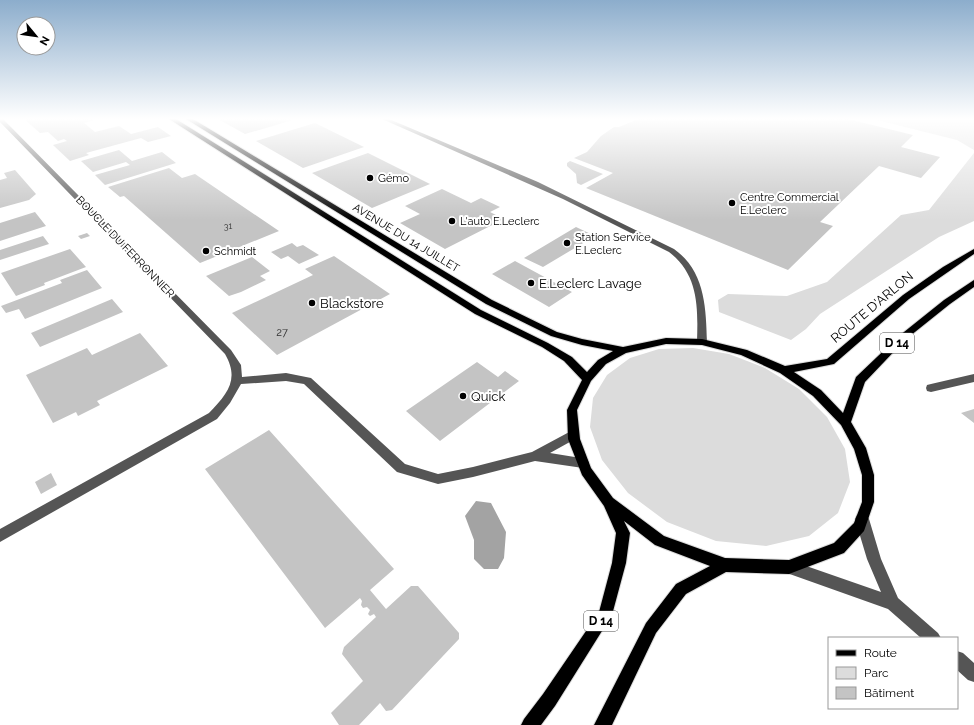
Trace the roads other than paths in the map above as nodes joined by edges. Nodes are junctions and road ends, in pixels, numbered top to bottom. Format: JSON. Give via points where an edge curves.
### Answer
{"nodes":[{"id":1,"x":32,"y":153,"type":"edge"},
{"id":2,"x":226,"y":153,"type":"edge"},
{"id":3,"x":244,"y":153,"type":"edge"},
{"id":4,"x":465,"y":153,"type":"edge"},
{"id":5,"x":974,"y":251,"type":"edge"},
{"id":6,"x":974,"y":283,"type":"edge"},
{"id":7,"x":702,"y":342,"type":"junction"},
{"id":8,"x":623,"y":350,"type":"junction"},
{"id":9,"x":784,"y":370,"type":"junction"},
{"id":10,"x":974,"y":378,"type":"edge"},
{"id":11,"x":586,"y":379,"type":"junction"},
{"id":12,"x":237,"y":381,"type":"junction"},
{"id":13,"x":931,"y":388,"type":"dead end"},
{"id":14,"x":845,"y":422,"type":"junction"},
{"id":15,"x":573,"y":435,"type":"junction"},
{"id":16,"x":535,"y":456,"type":"junction"},
{"id":17,"x":583,"y":463,"type":"junction"},
{"id":18,"x":609,"y":502,"type":"junction"},
{"id":19,"x":862,"y":519,"type":"junction"},
{"id":20,"x":0,"y":536,"type":"edge"},
{"id":21,"x":725,"y":566,"type":"junction"},
{"id":22,"x":789,"y":567,"type":"junction"},
{"id":23,"x":893,"y":603,"type":"junction"},
{"id":24,"x":932,"y":637,"type":"edge"},
{"id":25,"x":958,"y":660,"type":"edge"},
{"id":26,"x":974,"y":674,"type":"edge"},
{"id":27,"x":530,"y":725,"type":"edge"},
{"id":28,"x":603,"y":725,"type":"edge"}],
"edges":[{"from":1,"to":12,"type":"street","name":"BOUCLE DU FERRONNIER","via":[[228,352],[237,368]]},
{"from":2,"to":11,"type":"main road","name":"AVENUE DU 14 JUILLET","via":[[478,312],[568,359]]},
{"from":3,"to":8,"type":"main road","name":"AVENUE DU 14 JUILLET","via":[[489,302],[554,334]]},
{"from":4,"to":7,"type":"street","via":[[537,184],[674,253],[684,261],[697,284],[702,312]]},
{"from":5,"to":9,"type":"main road","name":"ROUTE D'ARLON","number":"D 14","via":[[906,298],[830,362]]},
{"from":6,"to":14,"type":"main road","number":"D 14","via":[[902,338],[860,380]]},
{"from":7,"to":8,"type":"main road","via":[[666,340]]},
{"from":7,"to":9,"type":"main road","via":[[744,352]]},
{"from":8,"to":11,"type":"main road","via":[[602,362]]},
{"from":9,"to":14,"type":"main road","via":[[817,393]]},
{"from":10,"to":13,"type":"street"},
{"from":11,"to":15,"type":"main road","via":[[572,410]]},
{"from":12,"to":16,"type":"street","via":[[286,377],[308,381],[401,468],[438,478]]},
{"from":12,"to":20,"type":"street","via":[[230,398],[213,416]]},
{"from":14,"to":19,"type":"main road","via":[[860,448],[868,475],[868,502]]},
{"from":15,"to":16,"type":"street"},
{"from":15,"to":17,"type":"main road"},
{"from":16,"to":17,"type":"street"},
{"from":17,"to":18,"type":"main road"},
{"from":18,"to":21,"type":"main road","via":[[660,541]]},
{"from":18,"to":27,"type":"main road","number":"D 14","via":[[624,533],[620,563],[605,616]]},
{"from":19,"to":22,"type":"main road","via":[[859,527],[839,548]]},
{"from":19,"to":23,"type":"street","via":[[874,560]]},
{"from":21,"to":22,"type":"main road"},
{"from":21,"to":28,"type":"main road","via":[[681,589],[651,628]]},
{"from":22,"to":23,"type":"street"},
{"from":23,"to":24,"type":"street"},
{"from":25,"to":26,"type":"street"}]}
